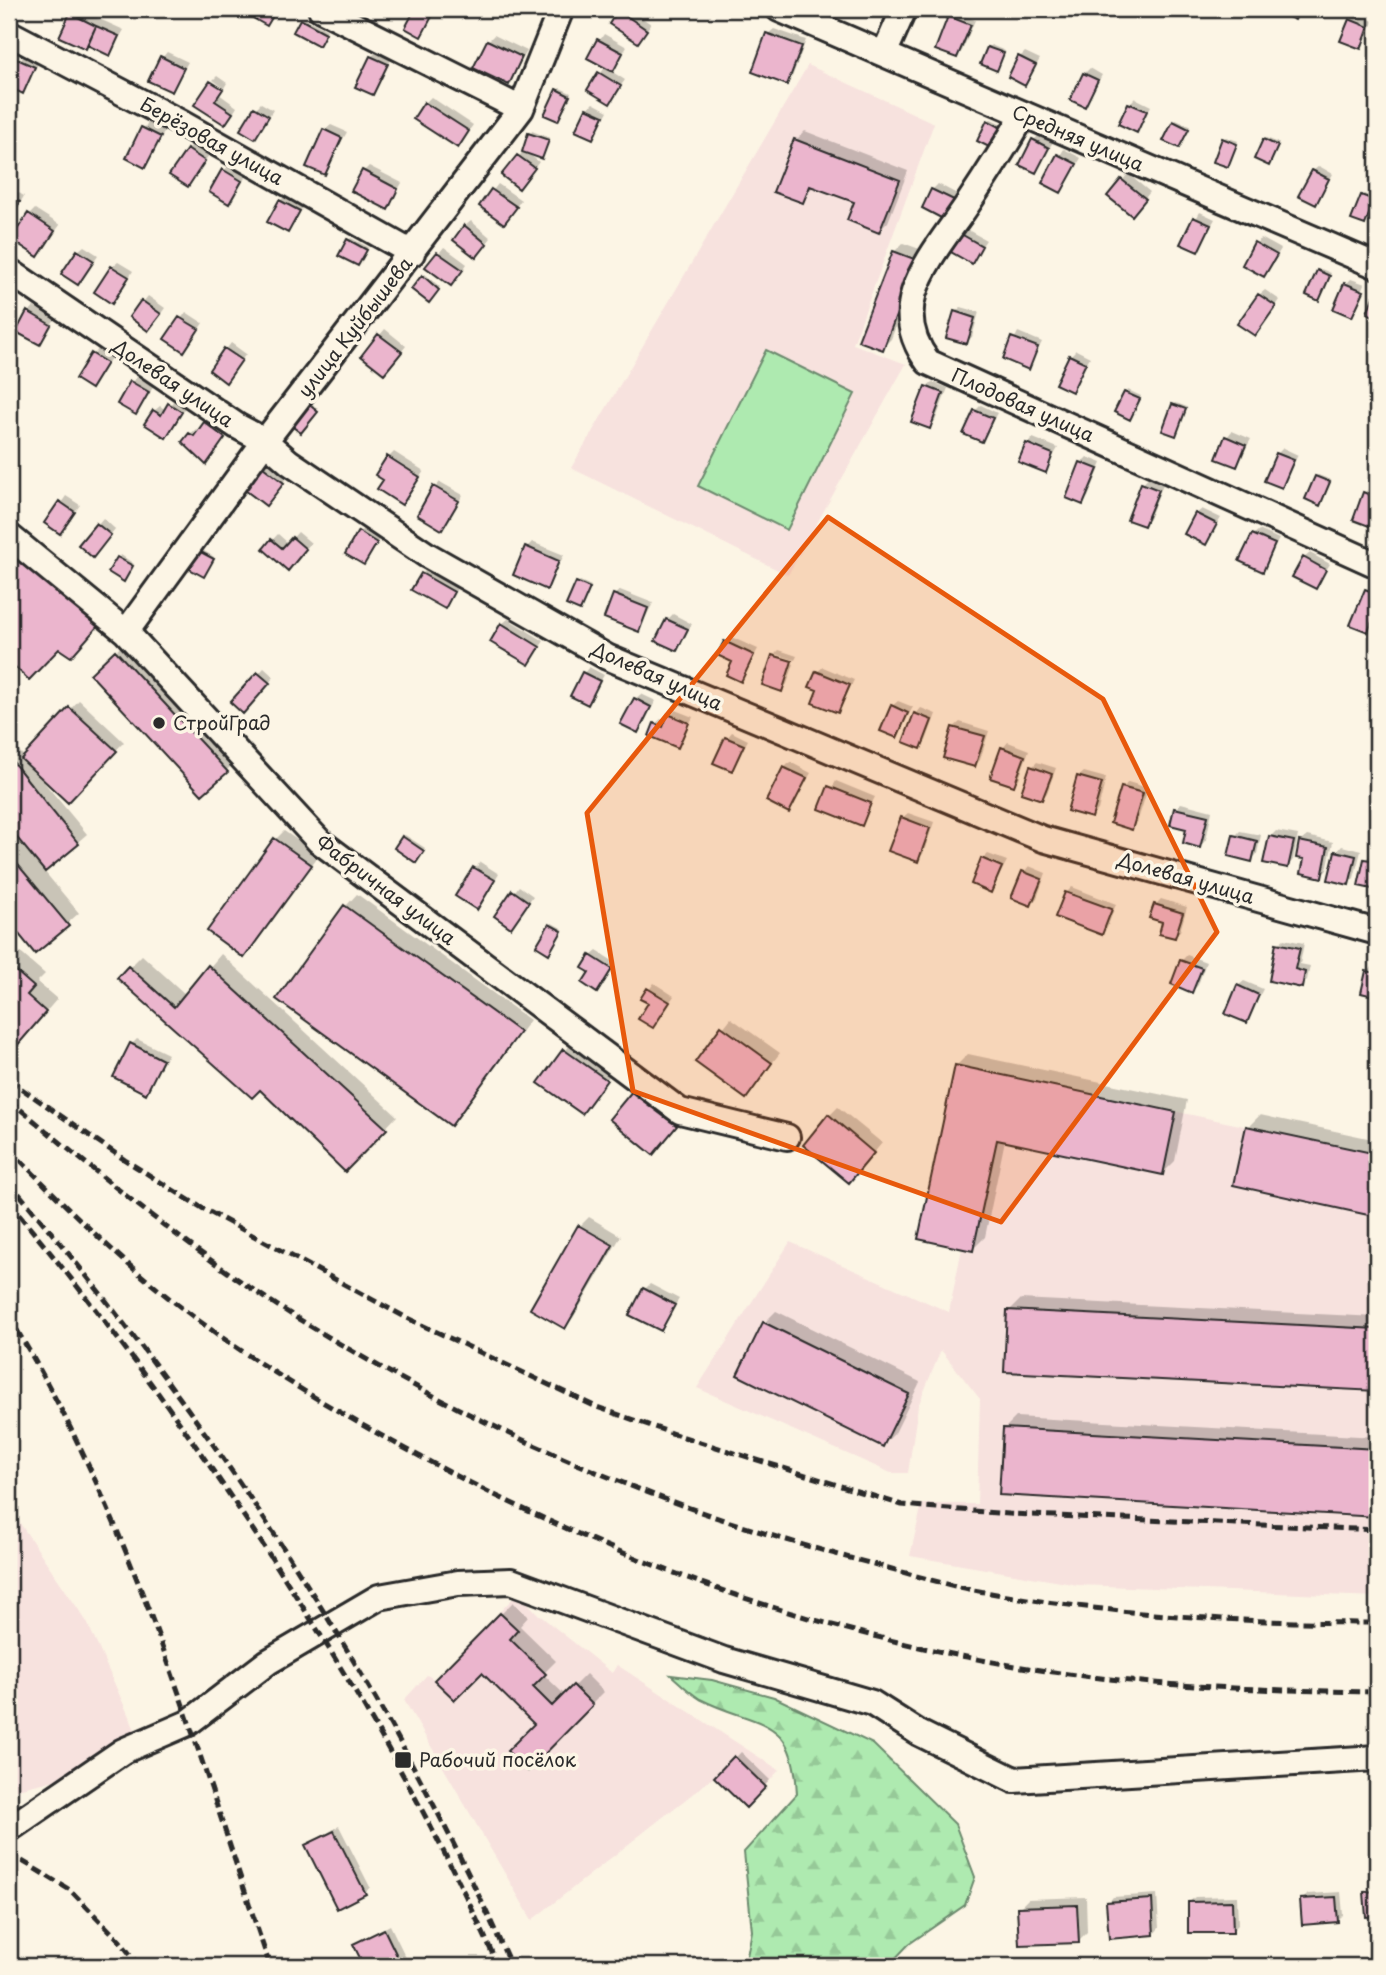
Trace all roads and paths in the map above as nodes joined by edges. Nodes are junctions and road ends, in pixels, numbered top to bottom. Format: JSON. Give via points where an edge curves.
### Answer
{"nodes":[{"id":1,"x":321,"y":9,"type":"edge"},
{"id":2,"x":561,"y":9,"type":"edge"},
{"id":3,"x":779,"y":9,"type":"edge"},
{"id":4,"x":904,"y":9,"type":"edge"},
{"id":5,"x":9,"y":33,"type":"edge"},
{"id":6,"x":884,"y":54,"type":"junction"},
{"id":7,"x":521,"y":109,"type":"junction"},
{"id":8,"x":1024,"y":114,"type":"junction"},
{"id":9,"x":412,"y":253,"type":"junction"},
{"id":10,"x":1377,"y":266,"type":"edge"},
{"id":11,"x":9,"y":271,"type":"edge"},
{"id":12,"x":265,"y":441,"type":"junction"},
{"id":13,"x":9,"y":536,"type":"edge"},
{"id":14,"x":1377,"y":565,"type":"edge"},
{"id":15,"x":126,"y":632,"type":"junction"},
{"id":16,"x":1377,"y":932,"type":"edge"},
{"id":17,"x":787,"y":1137,"type":"dead end"},
{"id":18,"x":1377,"y":1758,"type":"edge"},
{"id":19,"x":9,"y":1829,"type":"edge"}],
"edges":[{"from":1,"to":7,"type":"street"},
{"from":2,"to":7,"type":"street","name":"улица Куйбышева"},
{"from":3,"to":6,"type":"street","name":"Средняя улица"},
{"from":4,"to":6,"type":"street"},
{"from":5,"to":9,"type":"street","name":"Берёзовая улица"},
{"from":6,"to":8,"type":"street","name":"Средняя улица"},
{"from":7,"to":9,"type":"street","name":"улица Куйбышева"},
{"from":8,"to":10,"type":"street","name":"Средняя улица"},
{"from":8,"to":14,"type":"street","name":"Плодовая улица","via":[[914,292],[910,325],[928,362]]},
{"from":9,"to":12,"type":"street","name":"улица Куйбышева"},
{"from":11,"to":12,"type":"street","name":"Долевая улица"},
{"from":12,"to":15,"type":"street","name":"улица Куйбышева"},
{"from":12,"to":16,"type":"street","name":"Долевая улица","via":[[427,555],[607,657],[1043,839]]},
{"from":13,"to":15,"type":"street","name":"Фабричная улица"},
{"from":15,"to":17,"type":"street","name":"Фабричная улица","via":[[319,841],[680,1111]]},
{"from":18,"to":19,"type":"street","via":[[1014,1780],[919,1733],[872,1703],[724,1660],[512,1581],[485,1582],[379,1597],[268,1662],[188,1723],[123,1751]]}]}
